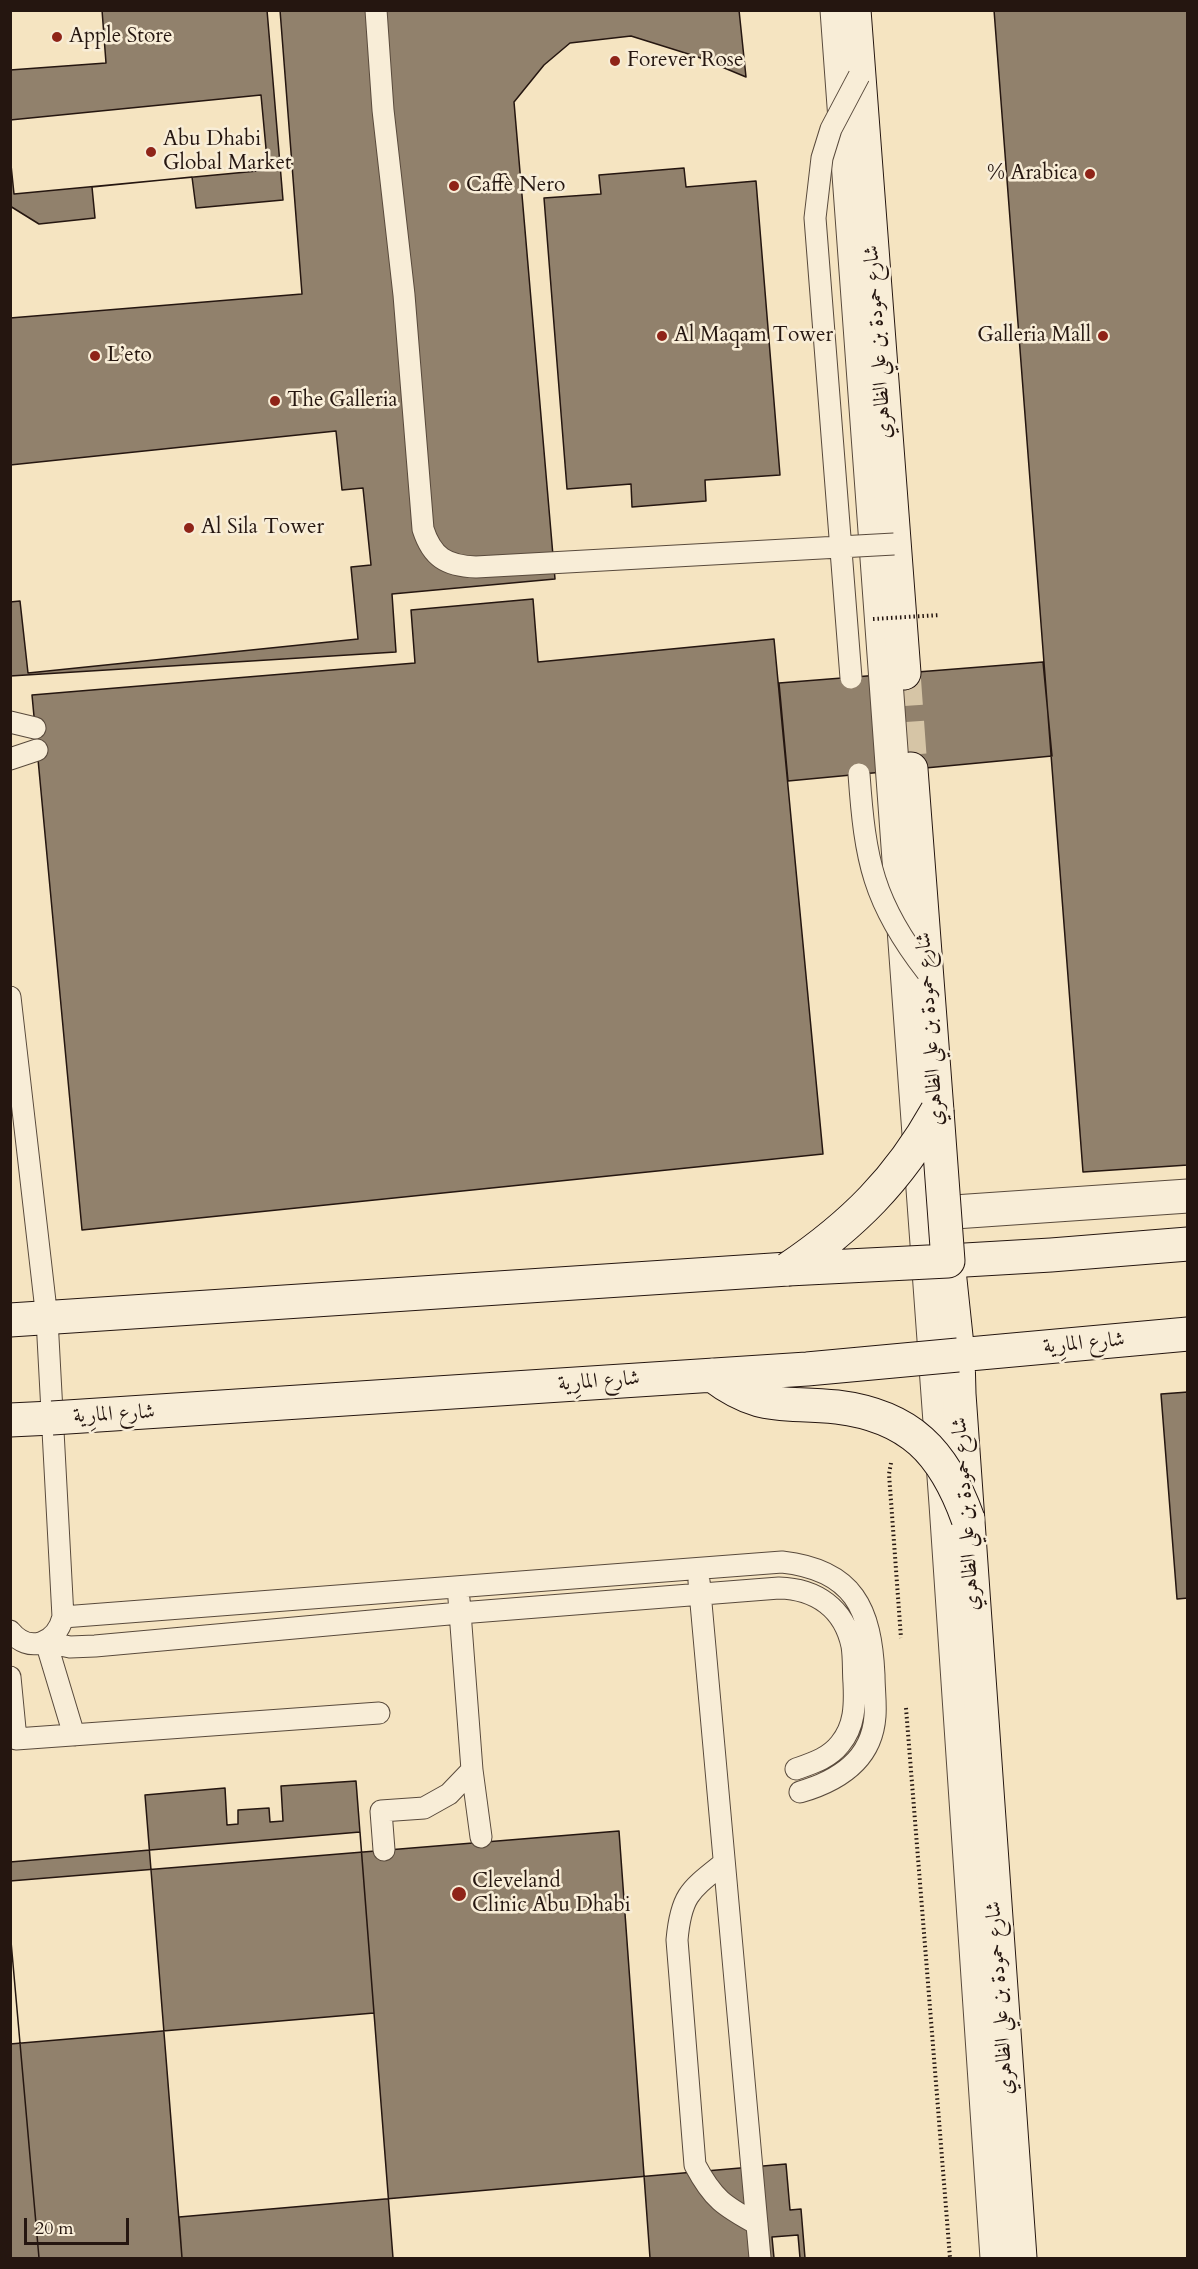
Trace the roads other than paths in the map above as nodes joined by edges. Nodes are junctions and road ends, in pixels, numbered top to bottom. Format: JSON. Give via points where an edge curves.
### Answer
{"nodes":[{"id":1,"x":376,"y":10,"type":"edge"},
{"id":2,"x":837,"y":10,"type":"edge"},
{"id":3,"x":854,"y":10,"type":"edge"},
{"id":4,"x":859,"y":76,"type":"junction"},
{"id":5,"x":894,"y":544,"type":"junction"},
{"id":6,"x":840,"y":547,"type":"junction"},
{"id":7,"x":904,"y":673,"type":"tunnel mouth"},
{"id":8,"x":851,"y":678,"type":"dead end"},
{"id":9,"x":10,"y":722,"type":"edge"},
{"id":10,"x":35,"y":728,"type":"dead end"},
{"id":11,"x":37,"y":750,"type":"dead end"},
{"id":12,"x":10,"y":759,"type":"edge"},
{"id":13,"x":911,"y":769,"type":"tunnel mouth"},
{"id":14,"x":859,"y":774,"type":"dead end"},
{"id":15,"x":927,"y":972,"type":"junction"},
{"id":16,"x":10,"y":997,"type":"edge"},
{"id":17,"x":937,"y":1110,"type":"junction"},
{"id":18,"x":1188,"y":1196,"type":"edge"},
{"id":19,"x":925,"y":1214,"type":"junction"},
{"id":20,"x":1188,"y":1244,"type":"edge"},
{"id":21,"x":948,"y":1261,"type":"junction"},
{"id":22,"x":789,"y":1269,"type":"junction"},
{"id":23,"x":47,"y":1319,"type":"junction"},
{"id":24,"x":10,"y":1320,"type":"edge"},
{"id":25,"x":1188,"y":1334,"type":"edge"},
{"id":26,"x":958,"y":1355,"type":"junction"},
{"id":27,"x":712,"y":1375,"type":"junction"},
{"id":28,"x":52,"y":1418,"type":"junction"},
{"id":29,"x":10,"y":1420,"type":"edge"},
{"id":30,"x":968,"y":1519,"type":"junction"},
{"id":31,"x":698,"y":1569,"type":"junction"},
{"id":32,"x":457,"y":1587,"type":"junction"},
{"id":33,"x":700,"y":1594,"type":"junction"},
{"id":34,"x":460,"y":1613,"type":"junction"},
{"id":35,"x":63,"y":1617,"type":"junction"},
{"id":36,"x":10,"y":1631,"type":"edge"},
{"id":37,"x":46,"y":1642,"type":"junction"},
{"id":38,"x":10,"y":1677,"type":"edge"},
{"id":39,"x":378,"y":1713,"type":"dead end"},
{"id":40,"x":74,"y":1735,"type":"junction"},
{"id":41,"x":796,"y":1769,"type":"dead end"},
{"id":42,"x":472,"y":1770,"type":"junction"},
{"id":43,"x":800,"y":1792,"type":"dead end"},
{"id":44,"x":481,"y":1837,"type":"dead end"},
{"id":45,"x":384,"y":1850,"type":"dead end"},
{"id":46,"x":724,"y":1863,"type":"junction"},
{"id":47,"x":757,"y":2224,"type":"junction"},
{"id":48,"x":760,"y":2259,"type":"edge"},
{"id":49,"x":997,"y":2259,"type":"edge"},
{"id":50,"x":1020,"y":2259,"type":"edge"}],
"edges":[{"from":1,"to":6,"type":"lane","bridge":true,"via":[[423,529],[436,554],[448,563],[476,567]]},
{"from":2,"to":19,"type":"street"},
{"from":3,"to":4,"type":"street","name":"شارع حمودة بن علي الظاهري"},
{"from":4,"to":5,"type":"street","name":"شارع حمودة بن علي الظاهري"},
{"from":4,"to":6,"type":"lane","bridge":true,"via":[[831,129],[822,158],[814,218]]},
{"from":5,"to":6,"type":"lane","bridge":true},
{"from":5,"to":7,"type":"street","name":"شارع حمودة بن علي الظاهري"},
{"from":6,"to":8,"type":"lane","bridge":true},
{"from":9,"to":10,"type":"lane"},
{"from":11,"to":12,"type":"lane"},
{"from":13,"to":15,"type":"street","name":"شارع حمودة بن علي الظاهري"},
{"from":14,"to":15,"type":"lane","bridge":true,"via":[[872,874],[885,910]]},
{"from":15,"to":17,"type":"street","name":"شارع حمودة بن علي الظاهري"},
{"from":16,"to":23,"type":"lane"},
{"from":17,"to":21,"type":"street","name":"شارع حمودة بن علي الظاهري","bridge":true},
{"from":17,"to":22,"type":"street","bridge":true,"via":[[911,1155],[879,1195],[821,1247]]},
{"from":18,"to":19,"type":"street"},
{"from":19,"to":49,"type":"street"},
{"from":20,"to":21,"type":"street"},
{"from":21,"to":22,"type":"street","bridge":true},
{"from":21,"to":26,"type":"street","name":"شارع حمودة بن علي الظاهري"},
{"from":22,"to":23,"type":"street"},
{"from":23,"to":24,"type":"street"},
{"from":23,"to":28,"type":"lane"},
{"from":25,"to":26,"type":"street","name":"شارع المارِية"},
{"from":26,"to":27,"type":"street","name":"شارع المارِية","bridge":true},
{"from":26,"to":30,"type":"street","name":"شارع حمودة بن علي الظاهري","bridge":true},
{"from":27,"to":28,"type":"street","name":"شارع المارِية","bridge":true},
{"from":27,"to":30,"type":"street","bridge":true,"via":[[762,1402],[838,1407],[893,1420],[938,1461]]},
{"from":28,"to":29,"type":"street","name":"شارع المارِية"},
{"from":28,"to":35,"type":"lane"},
{"from":30,"to":50,"type":"street","name":"شارع حمودة بن علي الظاهري"},
{"from":31,"to":32,"type":"lane"},
{"from":31,"to":33,"type":"lane"},
{"from":31,"to":43,"type":"lane","via":[[802,1564],[839,1581],[863,1611],[873,1646],[875,1718],[871,1734],[854,1764],[841,1776]]},
{"from":32,"to":34,"type":"lane"},
{"from":32,"to":35,"type":"lane"},
{"from":33,"to":34,"type":"lane"},
{"from":33,"to":41,"type":"lane","via":[[797,1589],[828,1603],[848,1631],[855,1708],[852,1721],[839,1746],[829,1755]]},
{"from":33,"to":46,"type":"lane"},
{"from":34,"to":37,"type":"lane","via":[[95,1646],[70,1647]]},
{"from":34,"to":42,"type":"lane"},
{"from":35,"to":37,"type":"lane","via":[[55,1636]]},
{"from":36,"to":37,"type":"lane","via":[[25,1643]]},
{"from":37,"to":40,"type":"lane"},
{"from":38,"to":40,"type":"lane","via":[[16,1739]]},
{"from":39,"to":40,"type":"lane"},
{"from":42,"to":44,"type":"lane"},
{"from":42,"to":45,"type":"lane","via":[[449,1794],[424,1808],[381,1811]]},
{"from":46,"to":47,"type":"lane"},
{"from":46,"to":47,"type":"lane","via":[[694,1887],[680,1913],[677,1940],[695,2165],[708,2190],[730,2210]]},
{"from":47,"to":48,"type":"lane"}]}
